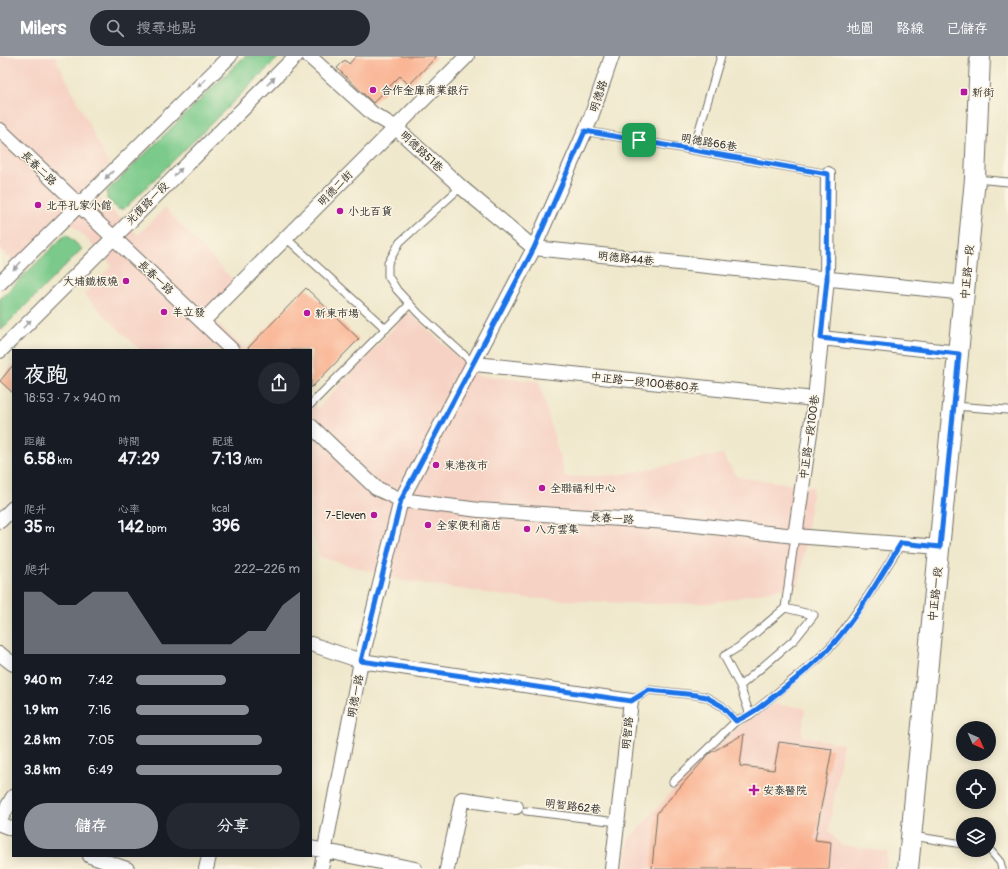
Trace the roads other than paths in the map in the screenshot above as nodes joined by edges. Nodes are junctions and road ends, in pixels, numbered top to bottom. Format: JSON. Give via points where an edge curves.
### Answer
{"nodes":[{"id":1,"x":230,"y":56,"type":"edge"},
{"id":2,"x":296,"y":56,"type":"edge"},
{"id":3,"x":309,"y":56,"type":"edge"},
{"id":4,"x":467,"y":56,"type":"edge"},
{"id":5,"x":612,"y":56,"type":"edge"},
{"id":6,"x":721,"y":56,"type":"edge"},
{"id":7,"x":980,"y":56,"type":"edge"},
{"id":8,"x":395,"y":127,"type":"junction"},
{"id":9,"x":0,"y":130,"type":"edge"},
{"id":10,"x":585,"y":131,"type":"junction"},
{"id":11,"x":693,"y":150,"type":"junction"},
{"id":12,"x":828,"y":174,"type":"joint"},
{"id":13,"x":975,"y":179,"type":"junction"},
{"id":14,"x":1008,"y":182,"type":"edge"},
{"id":15,"x":460,"y":187,"type":"junction"},
{"id":16,"x":78,"y":205,"type":"junction"},
{"id":17,"x":113,"y":237,"type":"junction"},
{"id":18,"x":286,"y":238,"type":"junction"},
{"id":19,"x":534,"y":248,"type":"junction"},
{"id":20,"x":827,"y":279,"type":"junction"},
{"id":21,"x":0,"y":283,"type":"edge"},
{"id":22,"x":965,"y":293,"type":"junction"},
{"id":23,"x":410,"y":304,"type":"junction"},
{"id":24,"x":203,"y":321,"type":"junction"},
{"id":25,"x":386,"y":329,"type":"junction"},
{"id":26,"x":821,"y":338,"type":"junction"},
{"id":27,"x":231,"y":349,"type":"edge"},
{"id":28,"x":0,"y":351,"type":"edge"},
{"id":29,"x":959,"y":354,"type":"junction"},
{"id":30,"x":474,"y":364,"type":"junction"},
{"id":31,"x":815,"y":400,"type":"junction"},
{"id":32,"x":312,"y":403,"type":"edge"},
{"id":33,"x":954,"y":406,"type":"junction"},
{"id":34,"x":1008,"y":410,"type":"edge"},
{"id":35,"x":312,"y":427,"type":"edge"},
{"id":36,"x":401,"y":500,"type":"junction"},
{"id":37,"x":12,"y":509,"type":"edge"},
{"id":38,"x":0,"y":521,"type":"edge"},
{"id":39,"x":795,"y":536,"type":"junction"},
{"id":40,"x":901,"y":543,"type":"junction"},
{"id":41,"x":940,"y":547,"type":"junction"},
{"id":42,"x":785,"y":608,"type":"junction"},
{"id":43,"x":312,"y":644,"type":"edge"},
{"id":44,"x":0,"y":654,"type":"edge"},
{"id":45,"x":361,"y":661,"type":"junction"},
{"id":46,"x":12,"y":663,"type":"edge"},
{"id":47,"x":740,"y":686,"type":"junction"},
{"id":48,"x":631,"y":701,"type":"junction"},
{"id":49,"x":750,"y":715,"type":"junction"},
{"id":50,"x":736,"y":721,"type":"junction"},
{"id":51,"x":673,"y":782,"type":"dead end"},
{"id":52,"x":12,"y":800,"type":"edge"},
{"id":53,"x":521,"y":809,"type":"joint"},
{"id":54,"x":0,"y":820,"type":"edge"},
{"id":55,"x":618,"y":822,"type":"junction"},
{"id":56,"x":0,"y":824,"type":"edge"},
{"id":57,"x":12,"y":829,"type":"edge"},
{"id":58,"x":912,"y":836,"type":"junction"},
{"id":59,"x":956,"y":843,"type":"edge"},
{"id":60,"x":318,"y":849,"type":"edge"},
{"id":61,"x":93,"y":857,"type":"edge"},
{"id":62,"x":208,"y":857,"type":"edge"},
{"id":63,"x":996,"y":857,"type":"edge"},
{"id":64,"x":126,"y":869,"type":"edge"},
{"id":65,"x":206,"y":869,"type":"edge"},
{"id":66,"x":321,"y":869,"type":"edge"},
{"id":67,"x":415,"y":869,"type":"edge"},
{"id":68,"x":447,"y":869,"type":"edge"},
{"id":69,"x":612,"y":869,"type":"edge"},
{"id":70,"x":908,"y":869,"type":"edge"},
{"id":71,"x":1002,"y":869,"type":"edge"}],
"edges":[{"from":1,"to":16,"type":"street","one_way":true},
{"from":17,"to":2,"type":"street","name":"光復路一段","one_way":true},
{"from":3,"to":8,"type":"street","name":"明德路51巷","via":[[373,114]]},
{"from":4,"to":8,"type":"street","name":"明德二街"},
{"from":5,"to":10,"type":"street","name":"明德路"},
{"from":6,"to":11,"type":"lane"},
{"from":7,"to":13,"type":"main road","name":"中正路一段"},
{"from":8,"to":15,"type":"street","name":"明德路51巷"},
{"from":8,"to":18,"type":"street","name":"明德二街"},
{"from":9,"to":16,"type":"street","name":"長春二路"},
{"from":10,"to":11,"type":"lane","name":"明德路66巷"},
{"from":10,"to":19,"type":"street","name":"明德路"},
{"from":11,"to":12,"type":"lane","name":"明德路66巷"},
{"from":12,"to":20,"type":"street","name":"中正路一段100巷"},
{"from":13,"to":14,"type":"lane"},
{"from":13,"to":22,"type":"main road","name":"中正路一段"},
{"from":15,"to":19,"type":"street","name":"明德路51巷"},
{"from":15,"to":23,"type":"lane","via":[[400,242],[388,263],[388,276]]},
{"from":16,"to":17,"type":"street","name":"長春一路"},
{"from":16,"to":21,"type":"street","one_way":true},
{"from":17,"to":24,"type":"street","name":"長春一路"},
{"from":28,"to":17,"type":"street","name":"光復路一段","one_way":true},
{"from":18,"to":24,"type":"street","name":"明德二街"},
{"from":18,"to":25,"type":"lane"},
{"from":19,"to":20,"type":"street","name":"明德路44巷"},
{"from":19,"to":30,"type":"street","name":"明德路"},
{"from":20,"to":22,"type":"street","name":"明德路44巷"},
{"from":20,"to":26,"type":"street","name":"中正路一段100巷"},
{"from":22,"to":29,"type":"main road","name":"中正路一段"},
{"from":23,"to":25,"type":"lane"},
{"from":23,"to":30,"type":"lane"},
{"from":24,"to":27,"type":"street","name":"長春一路"},
{"from":25,"to":32,"type":"lane"},
{"from":26,"to":29,"type":"street"},
{"from":26,"to":31,"type":"street","name":"中正路一段100巷"},
{"from":29,"to":33,"type":"main road","name":"中正路一段"},
{"from":30,"to":31,"type":"street","name":"中正路一段100巷80弄"},
{"from":30,"to":36,"type":"street","name":"明德路"},
{"from":31,"to":39,"type":"street","name":"中正路一段100巷"},
{"from":33,"to":34,"type":"lane"},
{"from":33,"to":41,"type":"main road","name":"中正路一段"},
{"from":35,"to":36,"type":"street","name":"長春一路","via":[[376,488]]},
{"from":36,"to":39,"type":"street","name":"長春一路","via":[[479,510],[654,521]]},
{"from":36,"to":45,"type":"street","name":"明德一路"},
{"from":37,"to":38,"type":"street"},
{"from":39,"to":40,"type":"street","name":"長春一路"},
{"from":39,"to":42,"type":"lane"},
{"from":40,"to":41,"type":"street","name":"長春一路"},
{"from":40,"to":49,"type":"lane","via":[[870,594],[835,642]]},
{"from":41,"to":58,"type":"main road","name":"中正路一段"},
{"from":42,"to":47,"type":"lane","via":[[739,647],[724,656]]},
{"from":42,"to":47,"type":"lane","via":[[814,615],[795,639]]},
{"from":43,"to":45,"type":"street","name":"明智路"},
{"from":44,"to":46,"type":"street"},
{"from":45,"to":48,"type":"street","name":"明智路"},
{"from":45,"to":60,"type":"street","name":"明德一路"},
{"from":47,"to":49,"type":"lane"},
{"from":48,"to":50,"type":"lane","via":[[649,690],[696,695],[706,697],[722,706]]},
{"from":48,"to":55,"type":"street","name":"明智路"},
{"from":49,"to":50,"type":"lane"},
{"from":50,"to":51,"type":"lane"},
{"from":52,"to":54,"type":"street"},
{"from":53,"to":55,"type":"lane","name":"明智路62巷"},
{"from":53,"to":68,"type":"street","via":[[462,800]]},
{"from":55,"to":69,"type":"street","name":"明智路"},
{"from":56,"to":57,"type":"street"},
{"from":58,"to":59,"type":"lane"},
{"from":58,"to":70,"type":"main road","name":"中正路一段"},
{"from":60,"to":66,"type":"street","name":"明德一路"},
{"from":60,"to":67,"type":"street"},
{"from":61,"to":64,"type":"street"},
{"from":62,"to":65,"type":"street"},
{"from":63,"to":71,"type":"lane"}]}
